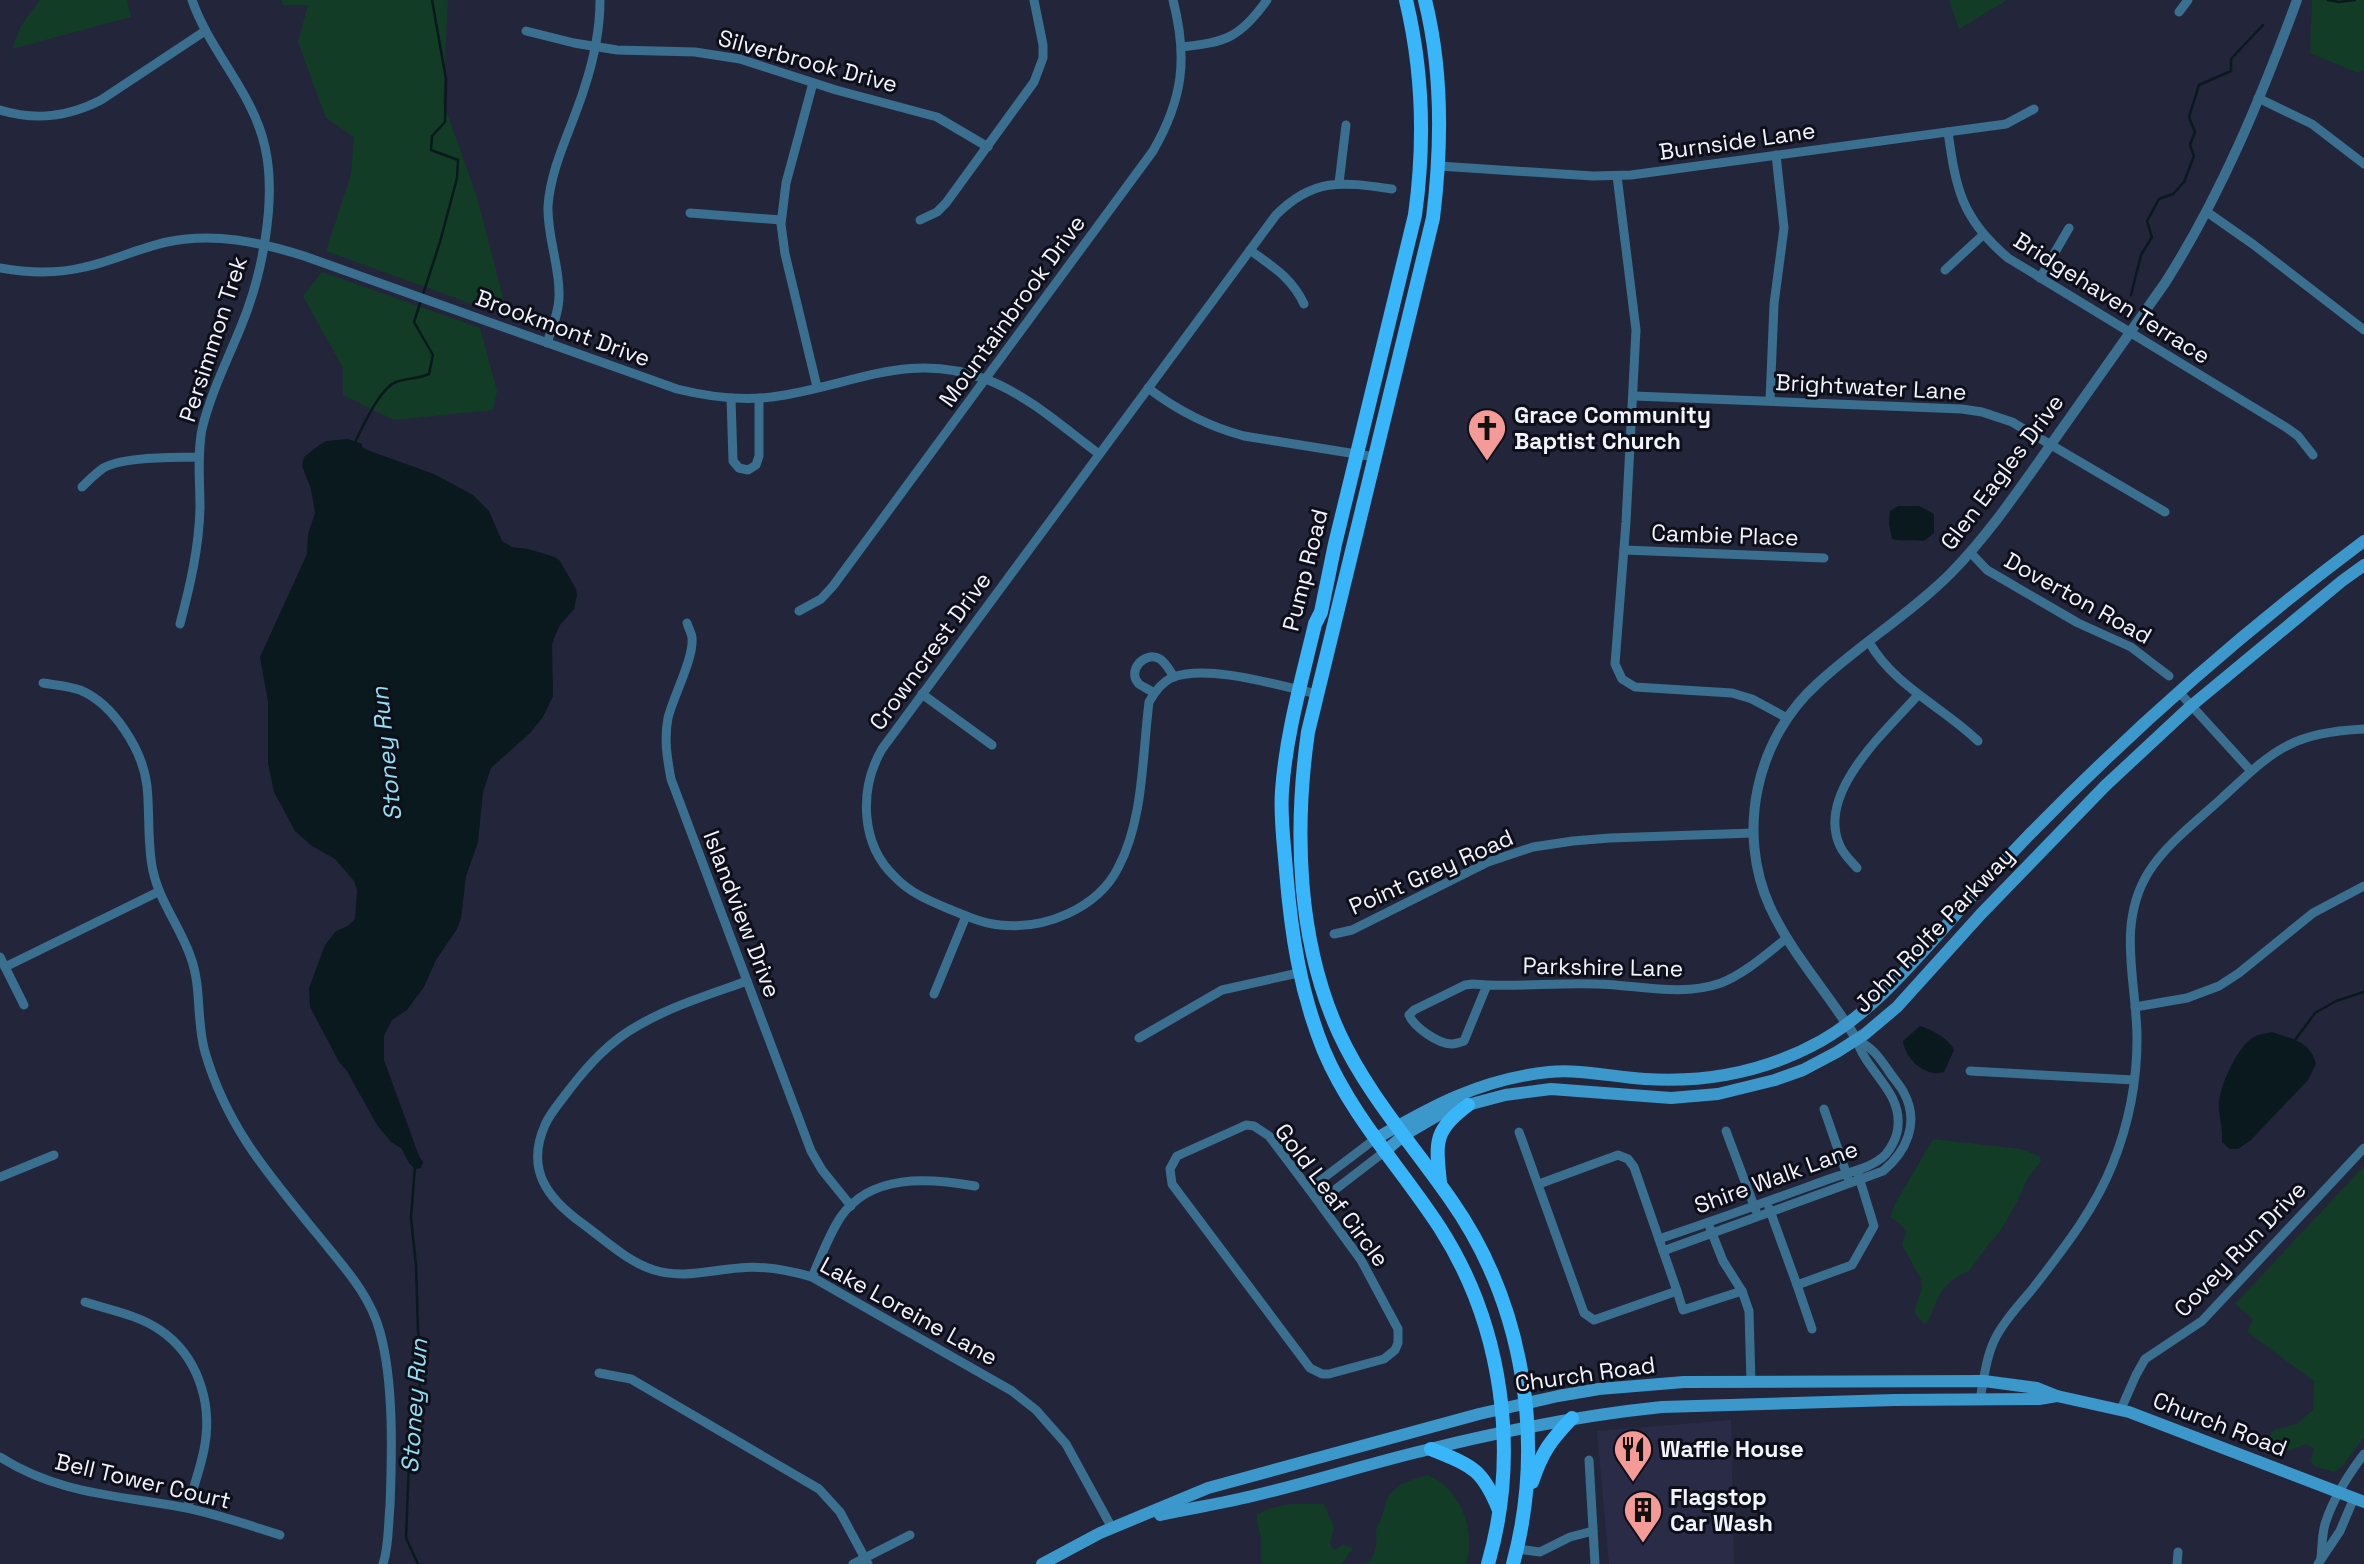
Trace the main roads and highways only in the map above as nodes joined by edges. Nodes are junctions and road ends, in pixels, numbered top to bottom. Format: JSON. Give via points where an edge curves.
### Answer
{"nodes":[{"id":1,"x":1406,"y":0,"type":"edge"},
{"id":2,"x":1425,"y":0,"type":"edge"},
{"id":3,"x":2364,"y":541,"type":"edge"},
{"id":4,"x":2364,"y":565,"type":"edge"},
{"id":5,"x":1468,"y":1105,"type":"junction"},
{"id":6,"x":1401,"y":1130,"type":"junction"},
{"id":7,"x":1375,"y":1139,"type":"junction"},
{"id":8,"x":1384,"y":1152,"type":"junction"},
{"id":9,"x":1440,"y":1184,"type":"junction"},
{"id":10,"x":2057,"y":1396,"type":"junction"},
{"id":11,"x":1525,"y":1403,"type":"junction"},
{"id":12,"x":1502,"y":1408,"type":"junction"},
{"id":13,"x":1572,"y":1418,"type":"junction"},
{"id":14,"x":1528,"y":1427,"type":"junction"},
{"id":15,"x":1503,"y":1432,"type":"junction"},
{"id":16,"x":1431,"y":1449,"type":"junction"},
{"id":17,"x":1525,"y":1500,"type":"junction"},
{"id":18,"x":2359,"y":1500,"type":"edge"},
{"id":19,"x":1500,"y":1512,"type":"junction"},
{"id":20,"x":1135,"y":1520,"type":"junction"},
{"id":21,"x":1515,"y":1557,"type":"edge"},
{"id":22,"x":1042,"y":1564,"type":"edge"},
{"id":23,"x":1488,"y":1564,"type":"edge"}],
"edges":[{"from":1,"to":7,"type":"main road","name":"Pump Road","via":[[1419,77],[1420,175],[1408,247],[1299,690],[1282,793],[1298,973],[1334,1074]]},
{"from":2,"to":6,"type":"main road","name":"Pump Road","via":[[1440,97],[1439,166],[1429,236],[1308,732],[1300,831],[1310,933],[1321,982],[1339,1032],[1370,1090]]},
{"from":3,"to":6,"type":"main road","name":"John Rolfe Parkway","via":[[2179,692],[2057,807],[1895,984],[1848,1024],[1802,1051],[1734,1074],[1662,1080],[1548,1072],[1503,1081],[1426,1109]]},
{"from":4,"to":5,"type":"main road","name":"John Rolfe Parkway","via":[[2191,705],[2061,831],[1897,1007],[1857,1040],[1787,1076],[1718,1094],[1671,1098],[1551,1089]]},
{"from":5,"to":6,"type":"main road","name":"John Rolfe Parkway"},
{"from":5,"to":9,"type":"main road","via":[[1448,1122],[1439,1138]]},
{"from":6,"to":7,"type":"main road"},
{"from":6,"to":8,"type":"main road"},
{"from":6,"to":9,"type":"main road"},
{"from":7,"to":8,"type":"main road","name":"Pump Road"},
{"from":8,"to":12,"type":"main road","via":[[1440,1228],[1468,1281],[1494,1358]]},
{"from":9,"to":11,"type":"main road","via":[[1474,1237],[1502,1297],[1519,1357]]},
{"from":10,"to":11,"type":"main road","name":"Church Road","via":[[2037,1388],[1984,1381],[1684,1382]]},
{"from":10,"to":13,"type":"main road","name":"Church Road","via":[[1662,1408]]},
{"from":10,"to":18,"type":"main road","name":"Church Road","via":[[2121,1409]]},
{"from":11,"to":12,"type":"main road","name":"Church Road"},
{"from":11,"to":14,"type":"main road"},
{"from":12,"to":15,"type":"main road"},
{"from":12,"to":20,"type":"main road","name":"Church Road","via":[[1208,1488]]},
{"from":13,"to":14,"type":"main road","name":"Church Road"},
{"from":13,"to":17,"type":"main road","via":[[1541,1456]]},
{"from":14,"to":15,"type":"main road","name":"Church Road"},
{"from":14,"to":17,"type":"main road"},
{"from":15,"to":16,"type":"main road","name":"Church Road"},
{"from":15,"to":19,"type":"main road"},
{"from":16,"to":19,"type":"main road","via":[[1474,1468]]},
{"from":16,"to":20,"type":"main road","name":"Church Road","via":[[1240,1499]]},
{"from":17,"to":21,"type":"main road"},
{"from":19,"to":23,"type":"main road"},
{"from":20,"to":22,"type":"main road","name":"Church Road"}]}
